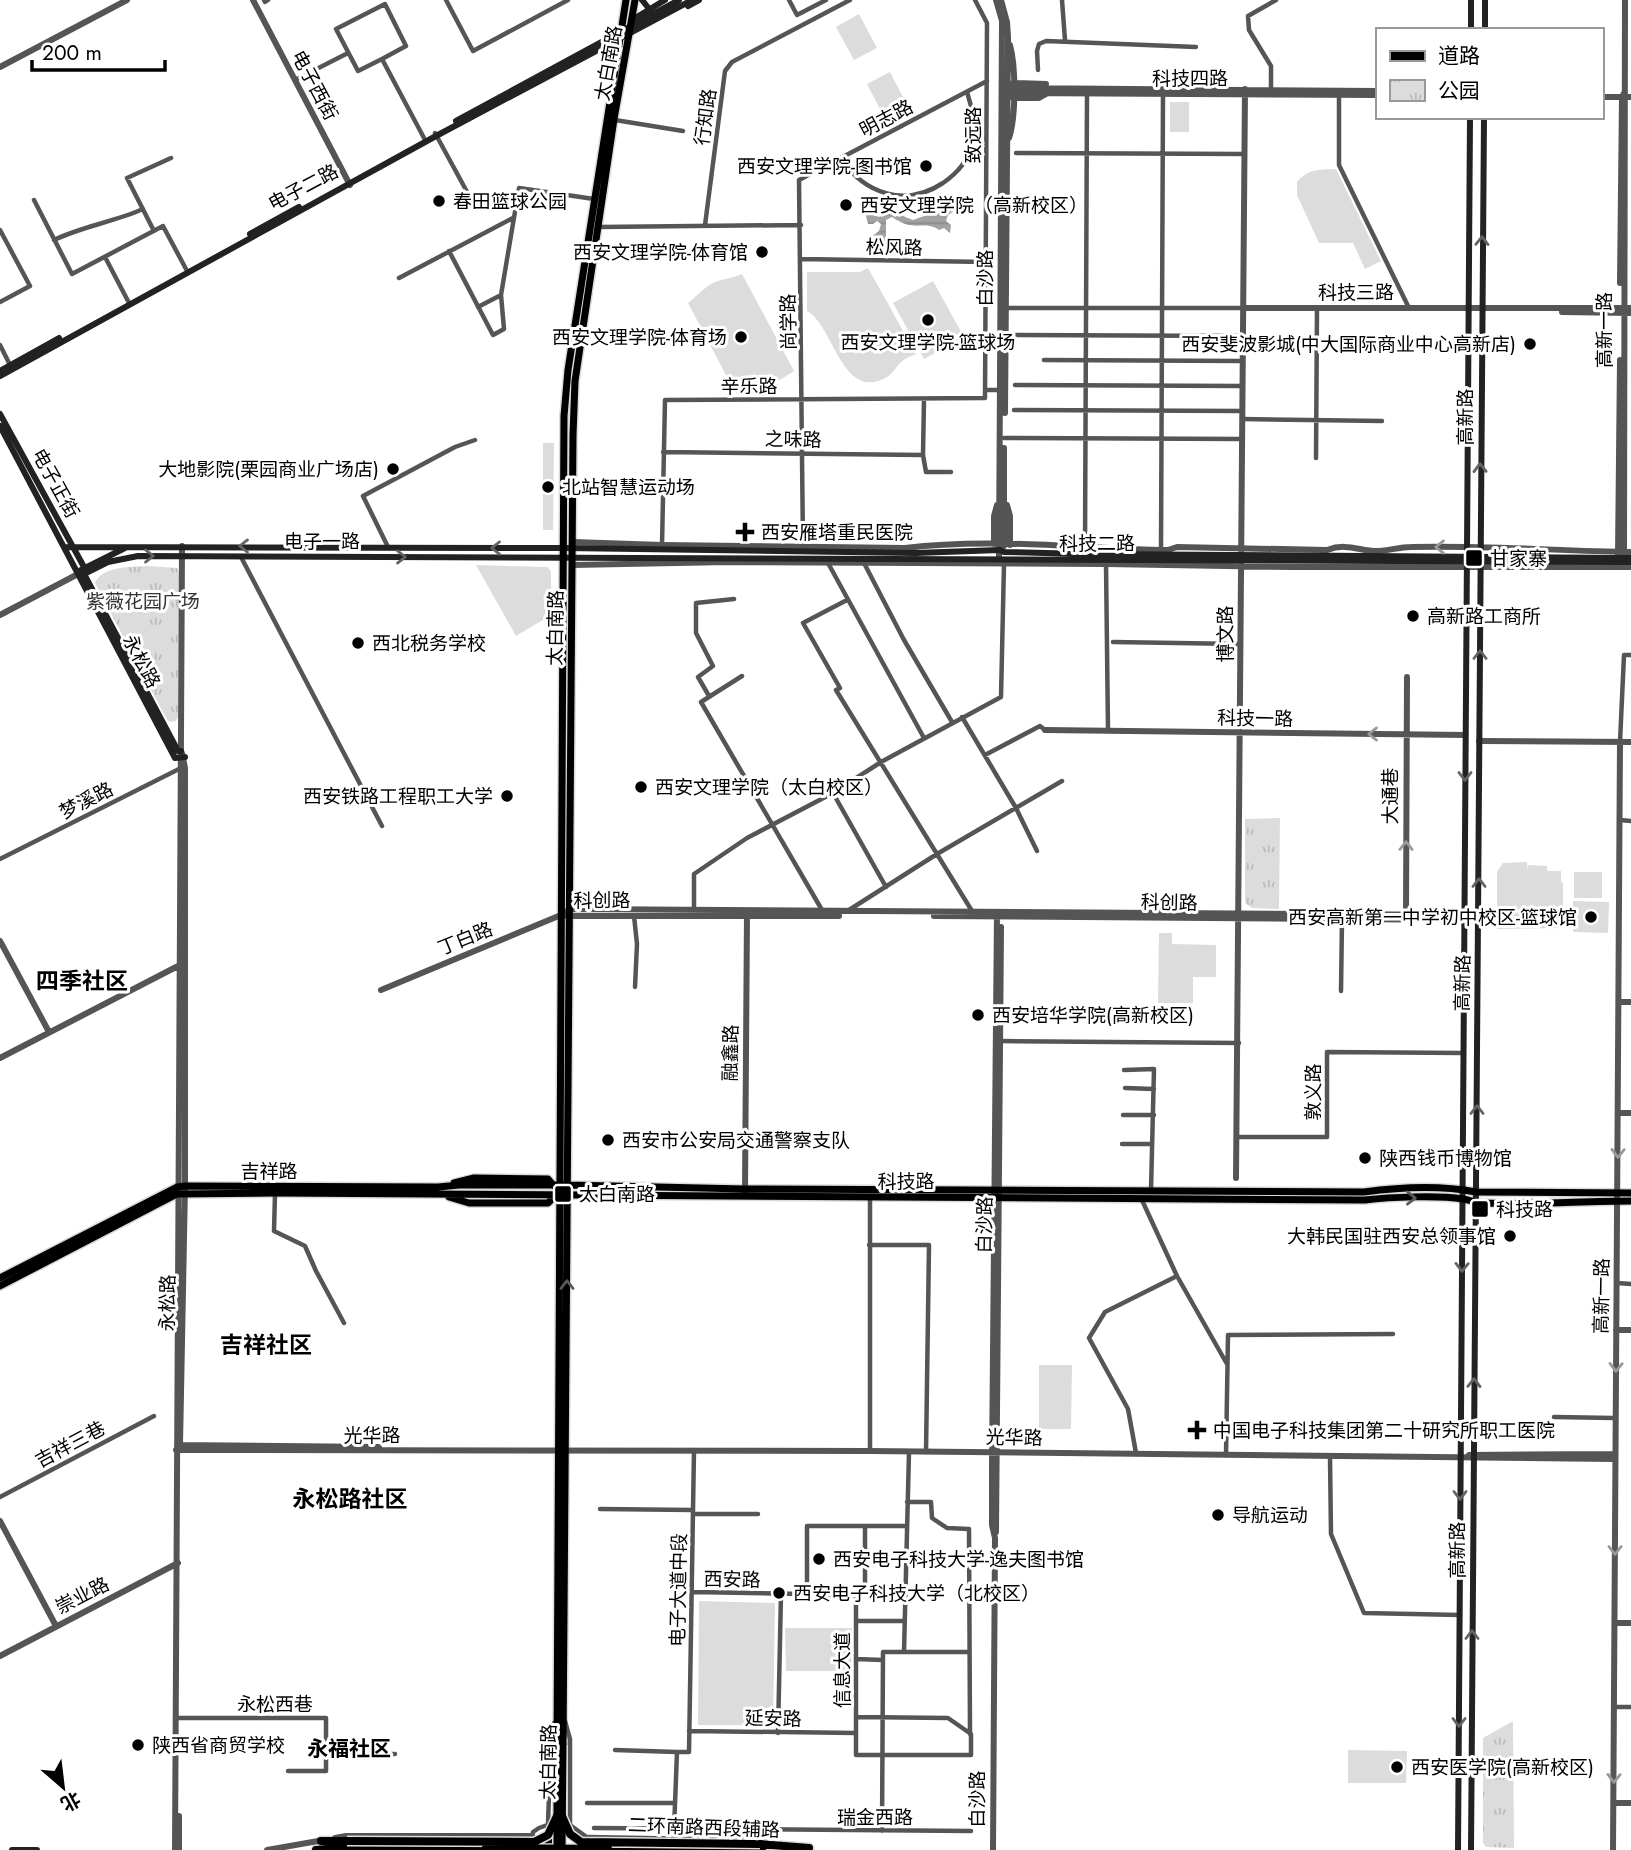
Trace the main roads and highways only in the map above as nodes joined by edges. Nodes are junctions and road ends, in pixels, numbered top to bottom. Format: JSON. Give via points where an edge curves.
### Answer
{"nodes":[{"id":1,"x":626,"y":0,"type":"edge"},
{"id":2,"x":635,"y":0,"type":"edge"},
{"id":3,"x":642,"y":0,"type":"edge"},
{"id":4,"x":664,"y":0,"type":"edge"},
{"id":5,"x":678,"y":0,"type":"edge"},
{"id":6,"x":692,"y":0,"type":"edge"},
{"id":7,"x":699,"y":0,"type":"edge"},
{"id":8,"x":1471,"y":0,"type":"edge"},
{"id":9,"x":1485,"y":0,"type":"edge"},
{"id":10,"x":651,"y":11,"type":"junction"},
{"id":11,"x":1471,"y":28,"type":"edge"},
{"id":12,"x":1485,"y":28,"type":"edge"},
{"id":13,"x":627,"y":32,"type":"junction"},
{"id":14,"x":1470,"y":119,"type":"edge"},
{"id":15,"x":1483,"y":119,"type":"edge"},
{"id":16,"x":435,"y":135,"type":"junction"},
{"id":17,"x":349,"y":183,"type":"junction"},
{"id":18,"x":0,"y":373,"type":"edge"},
{"id":19,"x":0,"y":414,"type":"edge"},
{"id":20,"x":0,"y":426,"type":"edge"},
{"id":21,"x":130,"y":546,"type":"junction"},
{"id":22,"x":69,"y":547,"type":"junction"},
{"id":23,"x":1002,"y":551,"type":"junction"},
{"id":24,"x":571,"y":553,"type":"junction"},
{"id":25,"x":1242,"y":557,"type":"junction"},
{"id":26,"x":563,"y":558,"type":"junction"},
{"id":27,"x":1624,"y":560,"type":"edge"},
{"id":28,"x":1467,"y":561,"type":"junction"},
{"id":29,"x":1480,"y":562,"type":"junction"},
{"id":30,"x":82,"y":572,"type":"junction"},
{"id":31,"x":182,"y":755,"type":"road end"},
{"id":32,"x":567,"y":914,"type":"junction"},
{"id":33,"x":560,"y":1186,"type":"junction"},
{"id":34,"x":1463,"y":1189,"type":"junction"},
{"id":35,"x":181,"y":1190,"type":"junction"},
{"id":36,"x":442,"y":1191,"type":"junction"},
{"id":37,"x":745,"y":1192,"type":"junction"},
{"id":38,"x":1476,"y":1192,"type":"junction"},
{"id":39,"x":1631,"y":1194,"type":"edge"},
{"id":40,"x":557,"y":1195,"type":"junction"},
{"id":41,"x":568,"y":1196,"type":"junction"},
{"id":42,"x":1618,"y":1197,"type":"junction"},
{"id":43,"x":1463,"y":1199,"type":"junction"},
{"id":44,"x":1631,"y":1201,"type":"edge"},
{"id":45,"x":1477,"y":1203,"type":"junction"},
{"id":46,"x":1,"y":1280,"type":"edge"},
{"id":47,"x":561,"y":1450,"type":"junction"},
{"id":48,"x":559,"y":1822,"type":"junction"},
{"id":49,"x":321,"y":1841,"type":"road end"},
{"id":50,"x":761,"y":1848,"type":"edge"},
{"id":51,"x":438,"y":1849,"type":"edge"},
{"id":52,"x":814,"y":1849,"type":"edge"},
{"id":53,"x":12,"y":1850,"type":"edge"},
{"id":54,"x":37,"y":1850,"type":"edge"},
{"id":55,"x":316,"y":1850,"type":"edge"},
{"id":56,"x":544,"y":1850,"type":"edge"},
{"id":57,"x":557,"y":1850,"type":"edge"},
{"id":58,"x":562,"y":1850,"type":"edge"},
{"id":59,"x":572,"y":1850,"type":"edge"},
{"id":60,"x":682,"y":1850,"type":"edge"},
{"id":61,"x":784,"y":1850,"type":"edge"},
{"id":62,"x":1458,"y":1850,"type":"edge"},
{"id":63,"x":1471,"y":1850,"type":"edge"}],
"edges":[{"from":1,"to":13,"type":"main road","name":"太白南路"},
{"from":2,"to":13,"type":"main road","name":"太白南路"},
{"from":3,"to":10,"type":"main road"},
{"from":4,"to":10,"type":"main road"},
{"from":5,"to":10,"type":"main road"},
{"from":6,"to":13,"type":"main road"},
{"from":7,"to":13,"type":"main road"},
{"from":8,"to":11,"type":"main road"},
{"from":9,"to":12,"type":"main road"},
{"from":10,"to":13,"type":"main road"},
{"from":13,"to":16,"type":"main road","name":"电子二路"},
{"from":13,"to":24,"type":"main road","name":"太白南路","via":[[575,381]]},
{"from":13,"to":24,"type":"main road","name":"太白南路","via":[[594,199],[568,370],[564,415]]},
{"from":14,"to":28,"type":"main road","name":"高新路"},
{"from":29,"to":15,"type":"main road","name":"高新路","one_way":true},
{"from":16,"to":17,"type":"main road","name":"电子二路"},
{"from":16,"to":17,"type":"main road","name":"电子二路"},
{"from":17,"to":18,"type":"main road","name":"电子二路"},
{"from":17,"to":18,"type":"main road","name":"电子二路"},
{"from":19,"to":22,"type":"main road","name":"电子正街"},
{"from":20,"to":22,"type":"main road","name":"电子正街"},
{"from":21,"to":22,"type":"main road","name":"电子一路"},
{"from":24,"to":21,"type":"main road","name":"电子一路","one_way":true},
{"from":21,"to":30,"type":"main road","name":"电子一路"},
{"from":22,"to":30,"type":"main road","name":"电子正街"},
{"from":23,"to":24,"type":"main road","name":"科技二路"},
{"from":23,"to":24,"type":"main road","name":"科技二路","via":[[662,548]]},
{"from":23,"to":25,"type":"main road","name":"科技二路"},
{"from":23,"to":25,"type":"main road","name":"科技二路"},
{"from":24,"to":26,"type":"main road","name":"太白南路"},
{"from":24,"to":32,"type":"main road","name":"太白南路"},
{"from":25,"to":28,"type":"main road","name":"科技二路"},
{"from":30,"to":26,"type":"main road","name":"电子一路","one_way":true,"via":[[123,558],[182,556]]},
{"from":26,"to":32,"type":"main road","name":"太白南路"},
{"from":27,"to":29,"type":"main road","name":"科技二路"},
{"from":28,"to":29,"type":"main road","name":"科技二路"},
{"from":28,"to":34,"type":"main road","name":"高新路","one_way":true},
{"from":38,"to":29,"type":"main road","name":"高新路","one_way":true},
{"from":30,"to":31,"type":"main road","name":"永松路"},
{"from":32,"to":33,"type":"main road","name":"太白南路"},
{"from":33,"to":36,"type":"main road","name":"吉祥路"},
{"from":33,"to":37,"type":"main road","name":"科技路"},
{"from":33,"to":40,"type":"main road","name":"太白南路"},
{"from":33,"to":41,"type":"main road","name":"太白南路"},
{"from":34,"to":37,"type":"main road","name":"科技路"},
{"from":34,"to":38,"type":"main road","name":"科技路"},
{"from":34,"to":43,"type":"main road","name":"高新路"},
{"from":35,"to":36,"type":"main road","name":"吉祥路"},
{"from":35,"to":36,"type":"main road","name":"吉祥路"},
{"from":35,"to":46,"type":"main road","name":"吉祥路"},
{"from":36,"to":40,"type":"main road","name":"吉祥路"},
{"from":37,"to":41,"type":"main road","name":"科技路"},
{"from":37,"to":43,"type":"main road","name":"科技路","one_way":true,"via":[[870,1197]]},
{"from":38,"to":42,"type":"main road","name":"科技路"},
{"from":38,"to":45,"type":"main road","name":"高新路"},
{"from":39,"to":42,"type":"main road","name":"科技路"},
{"from":40,"to":41,"type":"main road","name":"科技路"},
{"from":40,"to":47,"type":"main road","name":"太白南路"},
{"from":47,"to":41,"type":"main road","name":"太白南路","one_way":true},
{"from":42,"to":44,"type":"main road","name":"科技路"},
{"from":42,"to":45,"type":"main road","name":"科技路","via":[[1539,1205]]},
{"from":43,"to":45,"type":"main road","name":"科技路"},
{"from":43,"to":62,"type":"main road","name":"高新路","one_way":true},
{"from":63,"to":45,"type":"main road","name":"高新路","one_way":true},
{"from":47,"to":48,"type":"main road","name":"太白南路","bridge":true},
{"from":48,"to":49,"type":"highway","bridge":true,"via":[[534,1842]]},
{"from":48,"to":50,"type":"highway","bridge":true,"via":[[581,1842]]},
{"from":48,"to":56,"type":"highway","bridge":true},
{"from":48,"to":57,"type":"main road","name":"太白南路","bridge":true},
{"from":48,"to":58,"type":"main road","name":"太白南路","bridge":true},
{"from":48,"to":59,"type":"highway","bridge":true},
{"from":50,"to":52,"type":"highway"},
{"from":50,"to":60,"type":"highway"},
{"from":50,"to":61,"type":"highway"},
{"from":51,"to":55,"type":"highway"},
{"from":51,"to":60,"type":"highway","bridge":true},
{"from":53,"to":54,"type":"main road"}]}
